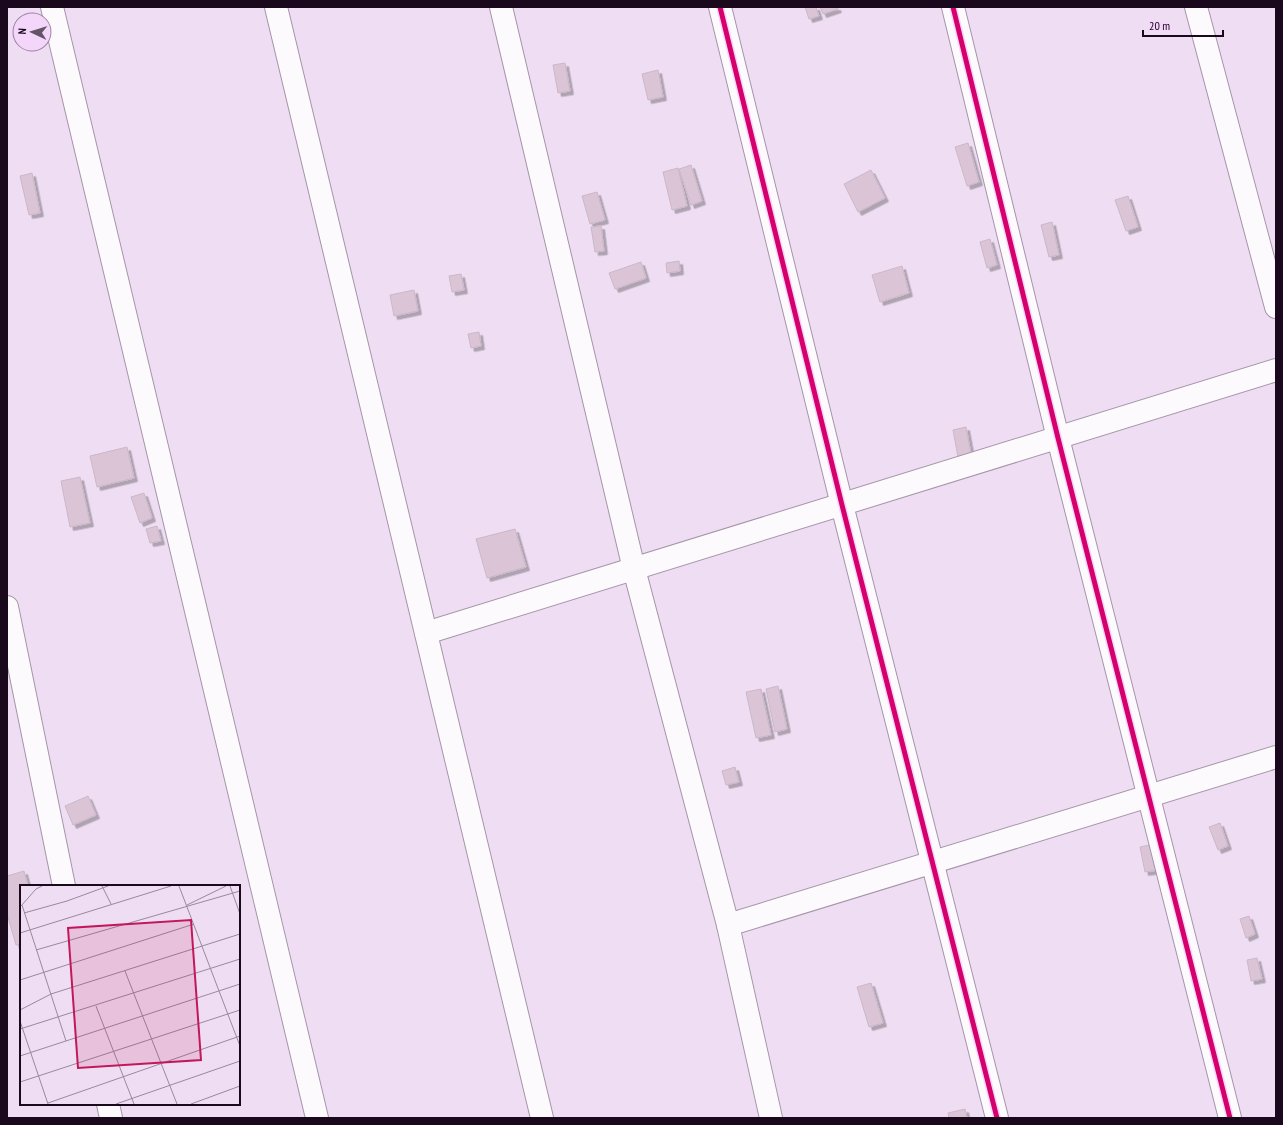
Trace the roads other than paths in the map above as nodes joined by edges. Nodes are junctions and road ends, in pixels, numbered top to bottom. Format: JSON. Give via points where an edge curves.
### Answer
{"nodes":[{"id":1,"x":52,"y":7,"type":"edge"},
{"id":2,"x":276,"y":7,"type":"edge"},
{"id":3,"x":501,"y":7,"type":"edge"},
{"id":4,"x":720,"y":7,"type":"edge"},
{"id":5,"x":953,"y":7,"type":"edge"},
{"id":6,"x":1196,"y":7,"type":"edge"},
{"id":7,"x":1276,"y":307,"type":"edge"},
{"id":8,"x":1276,"y":370,"type":"edge"},
{"id":9,"x":1058,"y":438,"type":"junction"},
{"id":10,"x":842,"y":505,"type":"junction"},
{"id":11,"x":634,"y":569,"type":"junction"},
{"id":12,"x":7,"y":607,"type":"edge"},
{"id":13,"x":426,"y":633,"type":"junction"},
{"id":14,"x":1276,"y":757,"type":"edge"},
{"id":15,"x":1149,"y":796,"type":"junction"},
{"id":16,"x":932,"y":863,"type":"junction"},
{"id":17,"x":64,"y":885,"type":"edge"},
{"id":18,"x":728,"y":926,"type":"junction"},
{"id":19,"x":108,"y":1105,"type":"edge"},
{"id":20,"x":111,"y":1118,"type":"edge"},
{"id":21,"x":317,"y":1118,"type":"edge"},
{"id":22,"x":542,"y":1118,"type":"edge"},
{"id":23,"x":771,"y":1118,"type":"edge"},
{"id":24,"x":998,"y":1118,"type":"edge"},
{"id":25,"x":1230,"y":1118,"type":"edge"}],
"edges":[{"from":1,"to":21,"type":"street"},
{"from":2,"to":13,"type":"street"},
{"from":3,"to":11,"type":"street"},
{"from":4,"to":10,"type":"street"},
{"from":5,"to":9,"type":"street"},
{"from":6,"to":7,"type":"street"},
{"from":8,"to":9,"type":"street"},
{"from":9,"to":10,"type":"street"},
{"from":9,"to":15,"type":"street"},
{"from":10,"to":11,"type":"street"},
{"from":10,"to":16,"type":"street"},
{"from":11,"to":13,"type":"street"},
{"from":11,"to":18,"type":"street"},
{"from":12,"to":17,"type":"street"},
{"from":13,"to":22,"type":"street"},
{"from":14,"to":15,"type":"street"},
{"from":15,"to":16,"type":"street"},
{"from":15,"to":25,"type":"street"},
{"from":16,"to":18,"type":"street"},
{"from":16,"to":24,"type":"street"},
{"from":18,"to":23,"type":"street"},
{"from":19,"to":20,"type":"street"}]}
